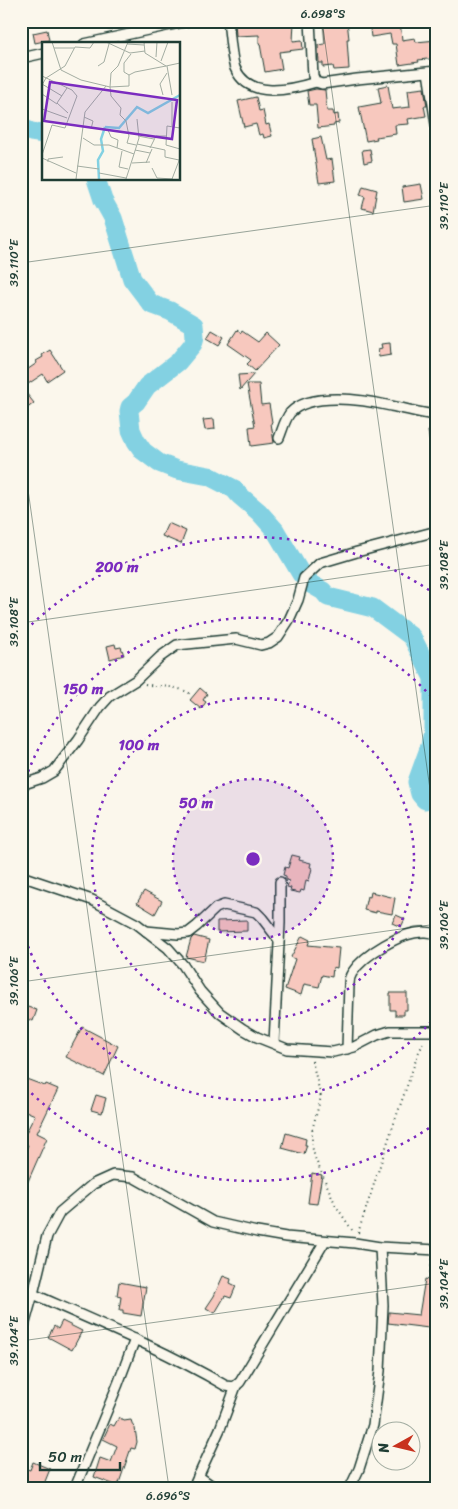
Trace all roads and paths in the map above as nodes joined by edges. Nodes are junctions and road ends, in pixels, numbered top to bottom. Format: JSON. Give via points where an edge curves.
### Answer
{"nodes":[{"id":1,"x":189,"y":21,"type":"edge"},
{"id":2,"x":228,"y":21,"type":"edge"},
{"id":3,"x":310,"y":21,"type":"edge"},
{"id":4,"x":93,"y":42,"type":"edge"},
{"id":5,"x":42,"y":53,"type":"edge"},
{"id":6,"x":26,"y":57,"type":"dead end"},
{"id":7,"x":432,"y":71,"type":"edge"},
{"id":8,"x":316,"y":82,"type":"junction"},
{"id":9,"x":437,"y":131,"type":"edge"},
{"id":10,"x":437,"y":415,"type":"edge"},
{"id":11,"x":279,"y":438,"type":"dead end"},
{"id":12,"x":437,"y":531,"type":"edge"},
{"id":13,"x":136,"y":680,"type":"junction"},
{"id":14,"x":191,"y":694,"type":"dead end"},
{"id":15,"x":21,"y":784,"type":"edge"},
{"id":16,"x":21,"y":876,"type":"edge"},
{"id":17,"x":280,"y":882,"type":"dead end"},
{"id":18,"x":146,"y":931,"type":"junction"},
{"id":19,"x":437,"y":935,"type":"edge"},
{"id":20,"x":279,"y":940,"type":"junction"},
{"id":21,"x":436,"y":1032,"type":"edge"},
{"id":22,"x":274,"y":1044,"type":"junction"},
{"id":23,"x":347,"y":1049,"type":"junction"},
{"id":24,"x":310,"y":1050,"type":"junction"},
{"id":25,"x":326,"y":1241,"type":"junction"},
{"id":26,"x":380,"y":1247,"type":"junction"},
{"id":27,"x":437,"y":1250,"type":"edge"},
{"id":28,"x":33,"y":1294,"type":"junction"},
{"id":29,"x":21,"y":1336,"type":"edge"},
{"id":30,"x":135,"y":1339,"type":"junction"},
{"id":31,"x":236,"y":1386,"type":"junction"},
{"id":32,"x":198,"y":1476,"type":"junction"},
{"id":33,"x":75,"y":1488,"type":"edge"},
{"id":34,"x":193,"y":1488,"type":"edge"},
{"id":35,"x":214,"y":1488,"type":"edge"},
{"id":36,"x":350,"y":1488,"type":"edge"}],
"edges":[{"from":1,"to":4,"type":"street"},
{"from":2,"to":8,"type":"street","via":[[235,67],[241,78],[272,91]]},
{"from":3,"to":8,"type":"street"},
{"from":5,"to":6,"type":"street"},
{"from":7,"to":8,"type":"street","via":[[322,84]]},
{"from":7,"to":9,"type":"street"},
{"from":10,"to":11,"type":"street","via":[[391,405],[344,399],[322,400],[301,405],[289,414]]},
{"from":12,"to":13,"type":"street","via":[[320,563],[304,578],[289,620],[278,637],[268,643],[261,645],[236,639],[177,645]]},
{"from":13,"to":14,"type":"path","via":[[151,686],[183,689]]},
{"from":13,"to":15,"type":"street","via":[[110,696],[100,707],[54,771]]},
{"from":16,"to":18,"type":"street","via":[[92,900]]},
{"from":17,"to":20,"type":"street"},
{"from":18,"to":20,"type":"street","via":[[188,933],[216,908],[224,905],[256,912]]},
{"from":18,"to":22,"type":"street","via":[[184,965],[200,991],[220,1013],[243,1030]]},
{"from":19,"to":23,"type":"street","via":[[416,933],[382,946],[358,966],[349,984]]},
{"from":20,"to":22,"type":"street"},
{"from":21,"to":23,"type":"street","via":[[390,1031]]},
{"from":21,"to":24,"type":"path","via":[[426,1038],[418,1054],[356,1238],[336,1206],[312,1146],[312,1130],[321,1097]]},
{"from":22,"to":24,"type":"street"},
{"from":23,"to":24,"type":"street","via":[[333,1052]]},
{"from":25,"to":26,"type":"street"},
{"from":25,"to":28,"type":"street","via":[[257,1232],[214,1222],[133,1177],[113,1175],[92,1184],[60,1212],[47,1236]]},
{"from":25,"to":31,"type":"street"},
{"from":26,"to":27,"type":"street"},
{"from":26,"to":36,"type":"street","via":[[383,1305],[380,1370],[373,1426]]},
{"from":28,"to":29,"type":"street"},
{"from":28,"to":30,"type":"street"},
{"from":30,"to":31,"type":"street","via":[[226,1386]]},
{"from":30,"to":33,"type":"street"},
{"from":31,"to":32,"type":"street"},
{"from":32,"to":34,"type":"street"},
{"from":32,"to":35,"type":"street"}]}
